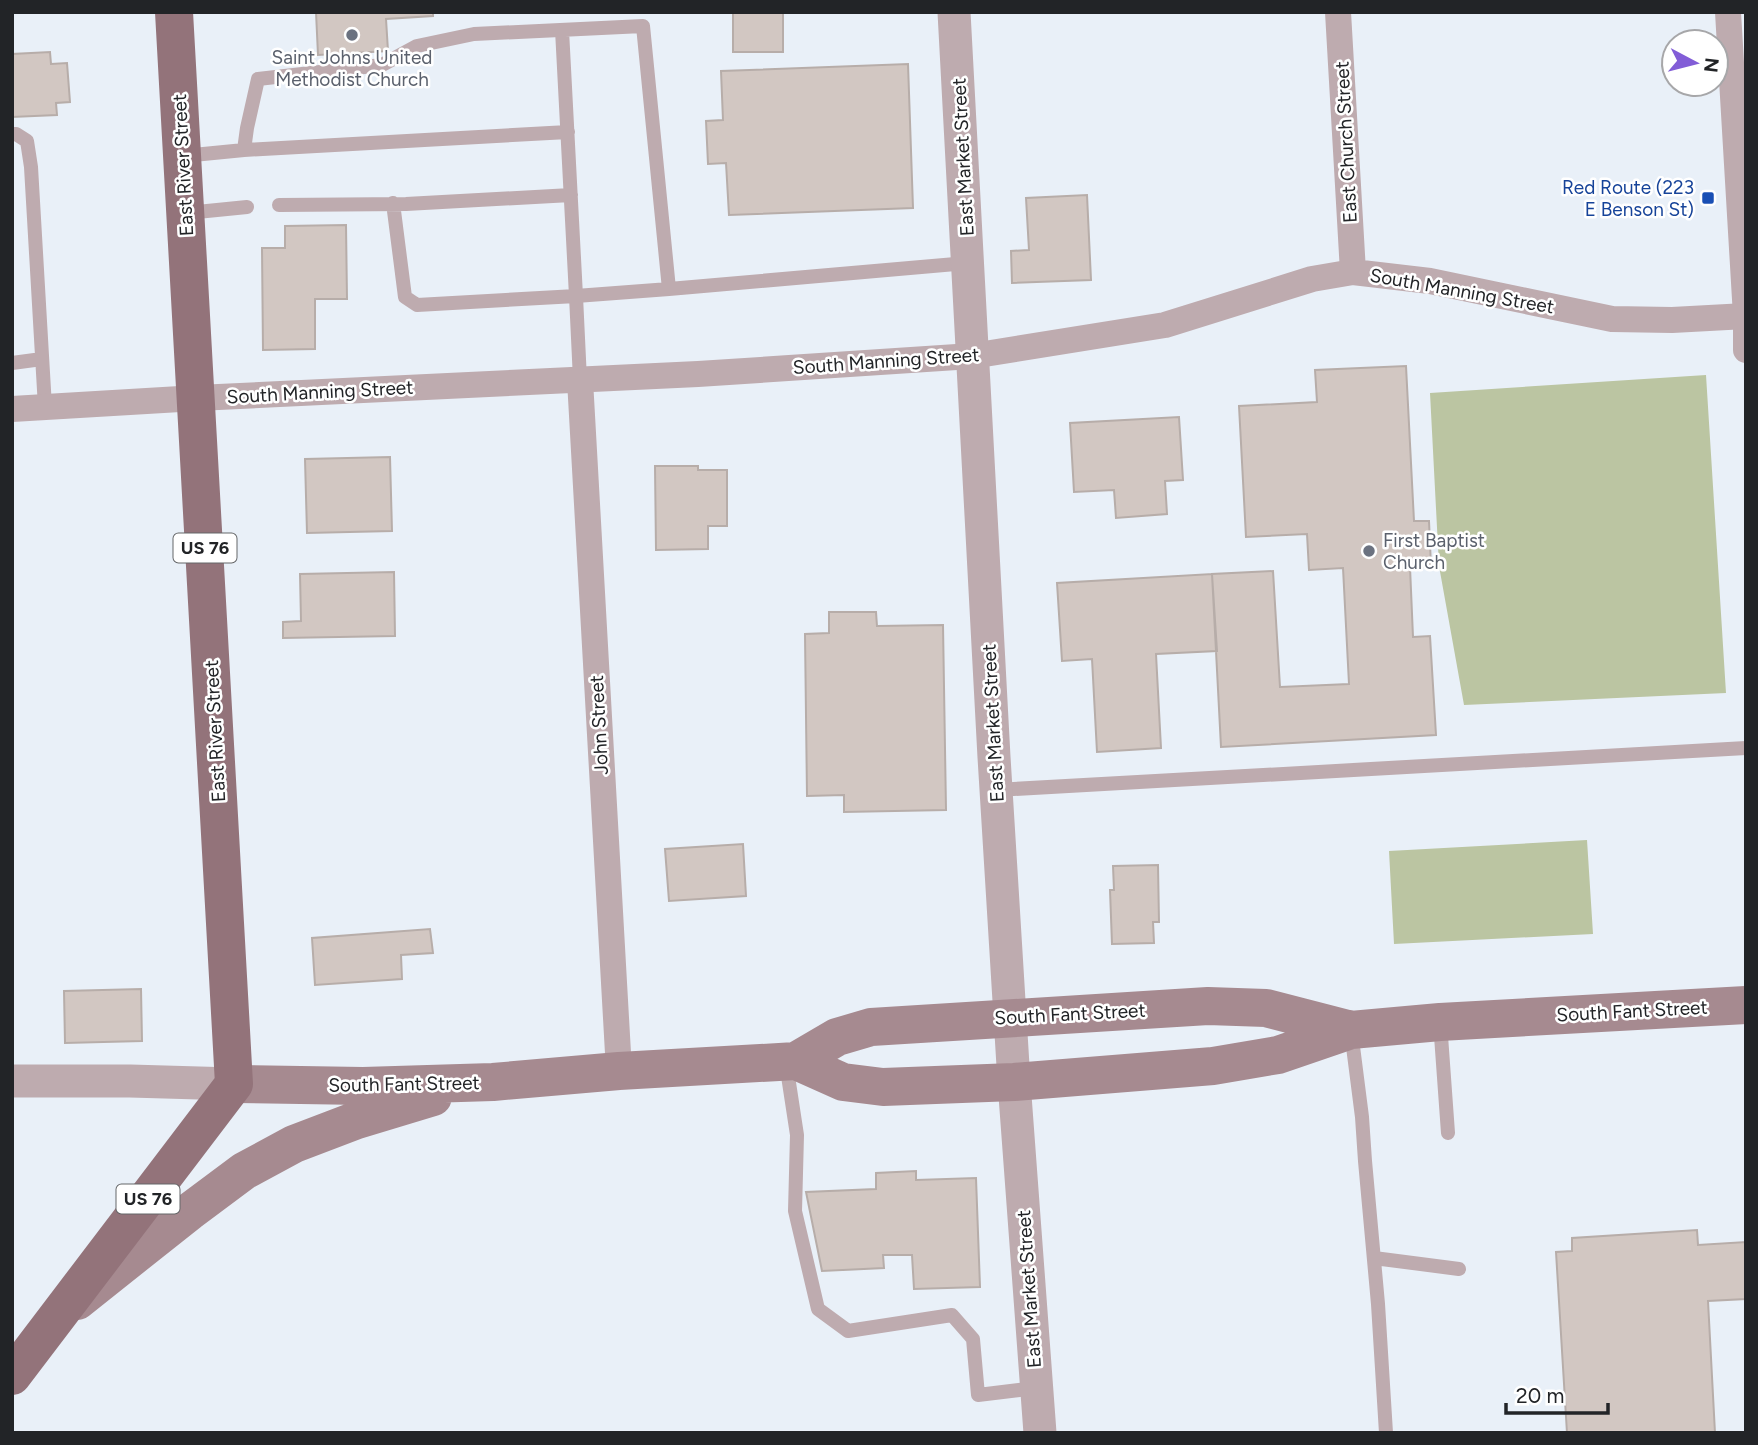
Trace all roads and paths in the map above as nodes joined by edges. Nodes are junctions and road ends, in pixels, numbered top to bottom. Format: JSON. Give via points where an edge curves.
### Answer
{"nodes":[{"id":1,"x":174,"y":12,"type":"edge"},
{"id":2,"x":954,"y":12,"type":"edge"},
{"id":3,"x":1338,"y":12,"type":"edge"},
{"id":4,"x":1728,"y":12,"type":"edge"},
{"id":5,"x":562,"y":30,"type":"junction"},
{"id":6,"x":568,"y":132,"type":"junction"},
{"id":7,"x":12,"y":134,"type":"edge"},
{"id":8,"x":244,"y":150,"type":"junction"},
{"id":9,"x":182,"y":156,"type":"junction"},
{"id":10,"x":571,"y":195,"type":"junction"},
{"id":11,"x":393,"y":204,"type":"junction"},
{"id":12,"x":279,"y":205,"type":"dead end"},
{"id":13,"x":247,"y":207,"type":"dead end"},
{"id":14,"x":186,"y":214,"type":"junction"},
{"id":15,"x":969,"y":263,"type":"junction"},
{"id":16,"x":1353,"y":272,"type":"junction"},
{"id":17,"x":669,"y":289,"type":"junction"},
{"id":18,"x":576,"y":296,"type":"junction"},
{"id":19,"x":1746,"y":316,"type":"edge"},
{"id":20,"x":1746,"y":350,"type":"edge"},
{"id":21,"x":972,"y":356,"type":"junction"},
{"id":22,"x":42,"y":359,"type":"junction"},
{"id":23,"x":12,"y":363,"type":"edge"},
{"id":24,"x":580,"y":380,"type":"junction"},
{"id":25,"x":197,"y":398,"type":"junction"},
{"id":26,"x":45,"y":407,"type":"junction"},
{"id":27,"x":12,"y":409,"type":"edge"},
{"id":28,"x":1746,"y":748,"type":"edge"},
{"id":29,"x":996,"y":790,"type":"junction"},
{"id":30,"x":1746,"y":1005,"type":"edge"},
{"id":31,"x":1010,"y":1018,"type":"junction"},
{"id":32,"x":1440,"y":1022,"type":"junction"},
{"id":33,"x":1351,"y":1030,"type":"junction"},
{"id":34,"x":791,"y":1062,"type":"junction"},
{"id":35,"x":619,"y":1071,"type":"junction"},
{"id":36,"x":12,"y":1081,"type":"edge"},
{"id":37,"x":494,"y":1082,"type":"junction"},
{"id":38,"x":1014,"y":1082,"type":"junction"},
{"id":39,"x":234,"y":1084,"type":"junction"},
{"id":40,"x":1448,"y":1133,"type":"dead end"},
{"id":41,"x":1374,"y":1258,"type":"junction"},
{"id":42,"x":1459,"y":1269,"type":"dead end"},
{"id":43,"x":61,"y":1313,"type":"junction"},
{"id":44,"x":12,"y":1376,"type":"edge"},
{"id":45,"x":1036,"y":1388,"type":"junction"},
{"id":46,"x":1040,"y":1433,"type":"edge"},
{"id":47,"x":1386,"y":1433,"type":"edge"}],
"edges":[{"from":1,"to":9,"type":"main road","name":"East River Street","number":"US 76"},
{"from":2,"to":15,"type":"street","name":"East Market Street"},
{"from":3,"to":16,"type":"street","name":"East Church Street"},
{"from":4,"to":19,"type":"street"},
{"from":5,"to":6,"type":"lane"},
{"from":5,"to":8,"type":"lane","via":[[474,34],[417,46],[382,65],[258,79]]},
{"from":5,"to":17,"type":"lane","via":[[643,26]]},
{"from":6,"to":8,"type":"lane"},
{"from":6,"to":10,"type":"lane"},
{"from":7,"to":22,"type":"lane","via":[[27,141],[31,167]]},
{"from":8,"to":9,"type":"lane"},
{"from":9,"to":14,"type":"main road","name":"East River Street","number":"US 76"},
{"from":10,"to":11,"type":"lane"},
{"from":10,"to":18,"type":"lane"},
{"from":11,"to":12,"type":"lane"},
{"from":11,"to":18,"type":"lane","via":[[405,297],[417,305]]},
{"from":13,"to":14,"type":"lane"},
{"from":14,"to":25,"type":"main road","name":"East River Street","number":"US 76"},
{"from":15,"to":17,"type":"lane"},
{"from":15,"to":21,"type":"street","name":"East Market Street"},
{"from":16,"to":19,"type":"street","name":"South Manning Street","via":[[1430,281],[1612,319]]},
{"from":16,"to":21,"type":"street","name":"South Manning Street","via":[[1312,279],[1165,325]]},
{"from":17,"to":18,"type":"lane"},
{"from":18,"to":24,"type":"lane"},
{"from":19,"to":20,"type":"street"},
{"from":21,"to":24,"type":"street","name":"South Manning Street"},
{"from":21,"to":29,"type":"street","name":"East Market Street"},
{"from":22,"to":23,"type":"lane"},
{"from":22,"to":26,"type":"lane"},
{"from":24,"to":25,"type":"street","name":"South Manning Street"},
{"from":24,"to":35,"type":"street","name":"John Street"},
{"from":25,"to":26,"type":"street","name":"South Manning Street"},
{"from":25,"to":39,"type":"main road","name":"East River Street","number":"US 76"},
{"from":26,"to":27,"type":"street","name":"South Manning Street"},
{"from":28,"to":29,"type":"lane"},
{"from":29,"to":31,"type":"street","name":"East Market Street"},
{"from":30,"to":32,"type":"main road","name":"South Fant Street"},
{"from":31,"to":33,"type":"main road","name":"South Fant Street","via":[[1209,1006],[1266,1009]]},
{"from":31,"to":34,"type":"main road","name":"South Fant Street","via":[[871,1027],[837,1037]]},
{"from":31,"to":38,"type":"street","name":"East Market Street"},
{"from":32,"to":33,"type":"main road","name":"South Fant Street"},
{"from":32,"to":40,"type":"lane"},
{"from":33,"to":38,"type":"main road","name":"South Fant Street","via":[[1278,1055],[1213,1066]]},
{"from":33,"to":41,"type":"lane"},
{"from":34,"to":35,"type":"main road","name":"South Fant Street"},
{"from":34,"to":38,"type":"main road","name":"South Fant Street","via":[[843,1082],[883,1087]]},
{"from":34,"to":45,"type":"lane","via":[[797,1135],[795,1211],[818,1309],[848,1331],[952,1315],[973,1339],[978,1395]]},
{"from":35,"to":37,"type":"main road","name":"South Fant Street"},
{"from":36,"to":39,"type":"street","name":"South Fant Street"},
{"from":37,"to":39,"type":"main road","name":"South Fant Street"},
{"from":37,"to":43,"type":"main road","via":[[394,1108],[294,1144],[244,1171]]},
{"from":38,"to":45,"type":"street","name":"East Market Street"},
{"from":39,"to":43,"type":"main road","number":"US 76"},
{"from":41,"to":42,"type":"lane"},
{"from":41,"to":47,"type":"lane"},
{"from":43,"to":44,"type":"main road","number":"US 76"},
{"from":45,"to":46,"type":"street","name":"East Market Street"}]}
